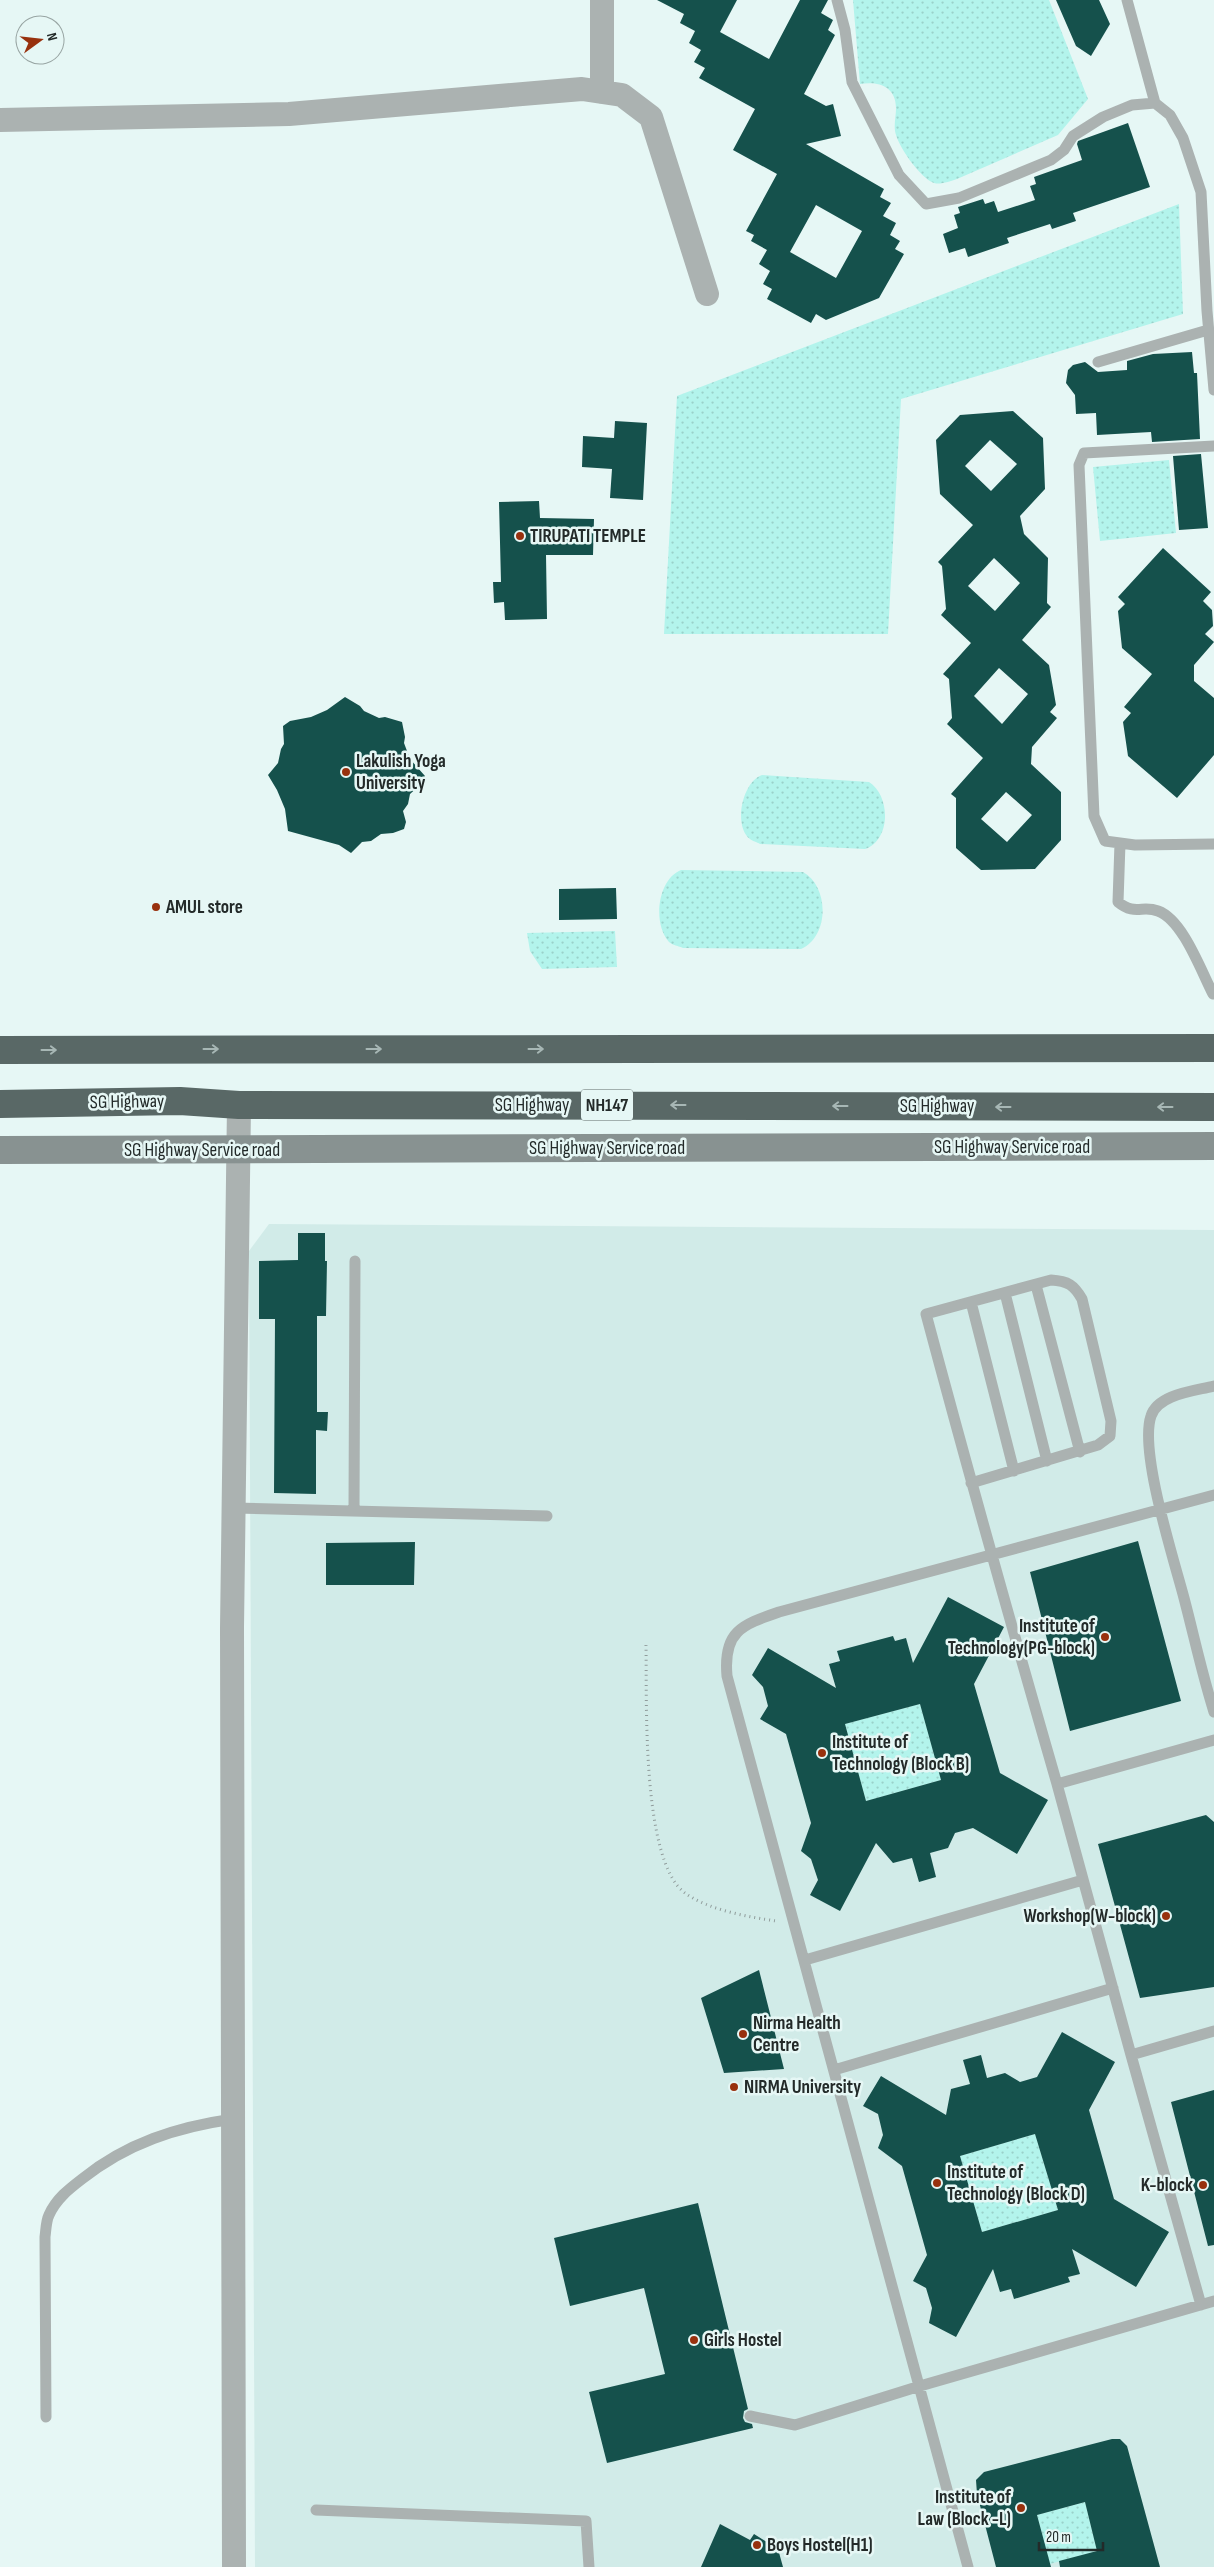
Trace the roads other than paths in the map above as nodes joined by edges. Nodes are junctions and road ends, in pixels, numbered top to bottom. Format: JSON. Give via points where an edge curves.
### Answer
{"nodes":[{"id":1,"x":602,"y":0,"type":"edge"},
{"id":2,"x":837,"y":0,"type":"edge"},
{"id":3,"x":1127,"y":0,"type":"edge"},
{"id":4,"x":602,"y":92,"type":"junction"},
{"id":5,"x":1155,"y":103,"type":"junction"},
{"id":6,"x":0,"y":120,"type":"edge"},
{"id":7,"x":707,"y":294,"type":"dead end"},
{"id":8,"x":1208,"y":330,"type":"junction"},
{"id":9,"x":1098,"y":362,"type":"dead end"},
{"id":10,"x":1214,"y":390,"type":"edge"},
{"id":11,"x":1214,"y":446,"type":"edge"},
{"id":12,"x":1120,"y":843,"type":"junction"},
{"id":13,"x":1214,"y":844,"type":"edge"},
{"id":14,"x":1213,"y":994,"type":"dead end"},
{"id":15,"x":1214,"y":1048,"type":"edge"},
{"id":16,"x":0,"y":1050,"type":"edge"},
{"id":17,"x":0,"y":1104,"type":"edge"},
{"id":18,"x":239,"y":1105,"type":"junction"},
{"id":19,"x":1214,"y":1108,"type":"edge"},
{"id":20,"x":1214,"y":1146,"type":"edge"},
{"id":21,"x":238,"y":1149,"type":"junction"},
{"id":22,"x":0,"y":1150,"type":"edge"},
{"id":23,"x":355,"y":1261,"type":"dead end"},
{"id":24,"x":1036,"y":1285,"type":"junction"},
{"id":25,"x":1005,"y":1294,"type":"junction"},
{"id":26,"x":971,"y":1302,"type":"junction"},
{"id":27,"x":1214,"y":1386,"type":"edge"},
{"id":28,"x":1080,"y":1452,"type":"junction"},
{"id":29,"x":1047,"y":1462,"type":"junction"},
{"id":30,"x":1014,"y":1471,"type":"junction"},
{"id":31,"x":971,"y":1483,"type":"junction"},
{"id":32,"x":1214,"y":1495,"type":"edge"},
{"id":33,"x":235,"y":1508,"type":"junction"},
{"id":34,"x":354,"y":1510,"type":"junction"},
{"id":35,"x":1161,"y":1510,"type":"junction"},
{"id":36,"x":547,"y":1516,"type":"dead end"},
{"id":37,"x":991,"y":1556,"type":"junction"},
{"id":38,"x":1214,"y":1712,"type":"edge"},
{"id":39,"x":1214,"y":1740,"type":"edge"},
{"id":40,"x":1057,"y":1784,"type":"junction"},
{"id":41,"x":1083,"y":1880,"type":"junction"},
{"id":42,"x":805,"y":1960,"type":"junction"},
{"id":43,"x":1113,"y":1988,"type":"junction"},
{"id":44,"x":1214,"y":2031,"type":"edge"},
{"id":45,"x":1131,"y":2055,"type":"junction"},
{"id":46,"x":834,"y":2070,"type":"junction"},
{"id":47,"x":233,"y":2119,"type":"junction"},
{"id":48,"x":1214,"y":2301,"type":"edge"},
{"id":49,"x":1200,"y":2305,"type":"junction"},
{"id":50,"x":920,"y":2386,"type":"junction"},
{"id":51,"x":750,"y":2416,"type":"dead end"},
{"id":52,"x":46,"y":2417,"type":"dead end"},
{"id":53,"x":316,"y":2510,"type":"dead end"},
{"id":54,"x":234,"y":2567,"type":"edge"},
{"id":55,"x":589,"y":2567,"type":"edge"},
{"id":56,"x":968,"y":2567,"type":"edge"}],
"edges":[{"from":1,"to":4,"type":"street"},
{"from":2,"to":5,"type":"lane","via":[[852,82],[899,175],[926,204],[959,198],[1051,160],[1064,150],[1073,136],[1103,117],[1132,105]]},
{"from":3,"to":5,"type":"lane"},
{"from":4,"to":6,"type":"street","via":[[582,89],[289,114]]},
{"from":4,"to":7,"type":"street","via":[[622,95],[651,117]]},
{"from":5,"to":8,"type":"lane","via":[[1170,115],[1183,138],[1201,192]]},
{"from":8,"to":9,"type":"lane"},
{"from":8,"to":10,"type":"lane"},
{"from":11,"to":12,"type":"lane","via":[[1084,453],[1078,465],[1094,816],[1105,841]]},
{"from":12,"to":13,"type":"lane"},
{"from":12,"to":14,"type":"lane","via":[[1118,902],[1127,910],[1157,911],[1169,918],[1181,931]]},
{"from":16,"to":15,"type":"highway","one_way":true},
{"from":17,"to":18,"type":"highway","name":"SG Highway","number":"NH147","via":[[180,1101]]},
{"from":19,"to":18,"type":"highway","name":"SG Highway","number":"NH147","one_way":true},
{"from":18,"to":21,"type":"street"},
{"from":20,"to":21,"type":"street","name":"SG Highway Service road"},
{"from":21,"to":22,"type":"street","name":"SG Highway Service road"},
{"from":21,"to":33,"type":"street"},
{"from":23,"to":34,"type":"lane"},
{"from":24,"to":25,"type":"lane"},
{"from":24,"to":28,"type":"lane"},
{"from":24,"to":28,"type":"lane","via":[[1064,1280],[1075,1287],[1082,1299],[1112,1429],[1105,1442]]},
{"from":25,"to":26,"type":"lane"},
{"from":25,"to":29,"type":"lane"},
{"from":26,"to":30,"type":"lane"},
{"from":26,"to":31,"type":"lane","via":[[926,1314]]},
{"from":27,"to":35,"type":"lane","via":[[1178,1395],[1163,1402],[1151,1415],[1153,1476]]},
{"from":28,"to":29,"type":"lane"},
{"from":29,"to":30,"type":"lane"},
{"from":30,"to":31,"type":"lane"},
{"from":31,"to":37,"type":"lane"},
{"from":32,"to":35,"type":"lane"},
{"from":33,"to":34,"type":"lane"},
{"from":33,"to":47,"type":"street","via":[[232,1628]]},
{"from":34,"to":36,"type":"lane"},
{"from":35,"to":37,"type":"lane"},
{"from":35,"to":38,"type":"lane"},
{"from":37,"to":40,"type":"lane"},
{"from":37,"to":42,"type":"lane","via":[[779,1612],[746,1626],[730,1639],[727,1676]]},
{"from":39,"to":40,"type":"lane"},
{"from":40,"to":41,"type":"lane"},
{"from":41,"to":42,"type":"lane"},
{"from":41,"to":43,"type":"lane"},
{"from":42,"to":46,"type":"lane"},
{"from":43,"to":45,"type":"lane"},
{"from":43,"to":46,"type":"lane"},
{"from":44,"to":45,"type":"lane"},
{"from":45,"to":49,"type":"lane"},
{"from":46,"to":50,"type":"lane"},
{"from":47,"to":52,"type":"lane","via":[[196,2124],[125,2149],[100,2164],[59,2199],[48,2216],[45,2237]]},
{"from":47,"to":54,"type":"street"},
{"from":48,"to":49,"type":"lane"},
{"from":49,"to":50,"type":"lane"},
{"from":50,"to":51,"type":"lane","via":[[795,2425]]},
{"from":50,"to":56,"type":"lane"},
{"from":53,"to":55,"type":"lane","via":[[586,2521]]}]}
